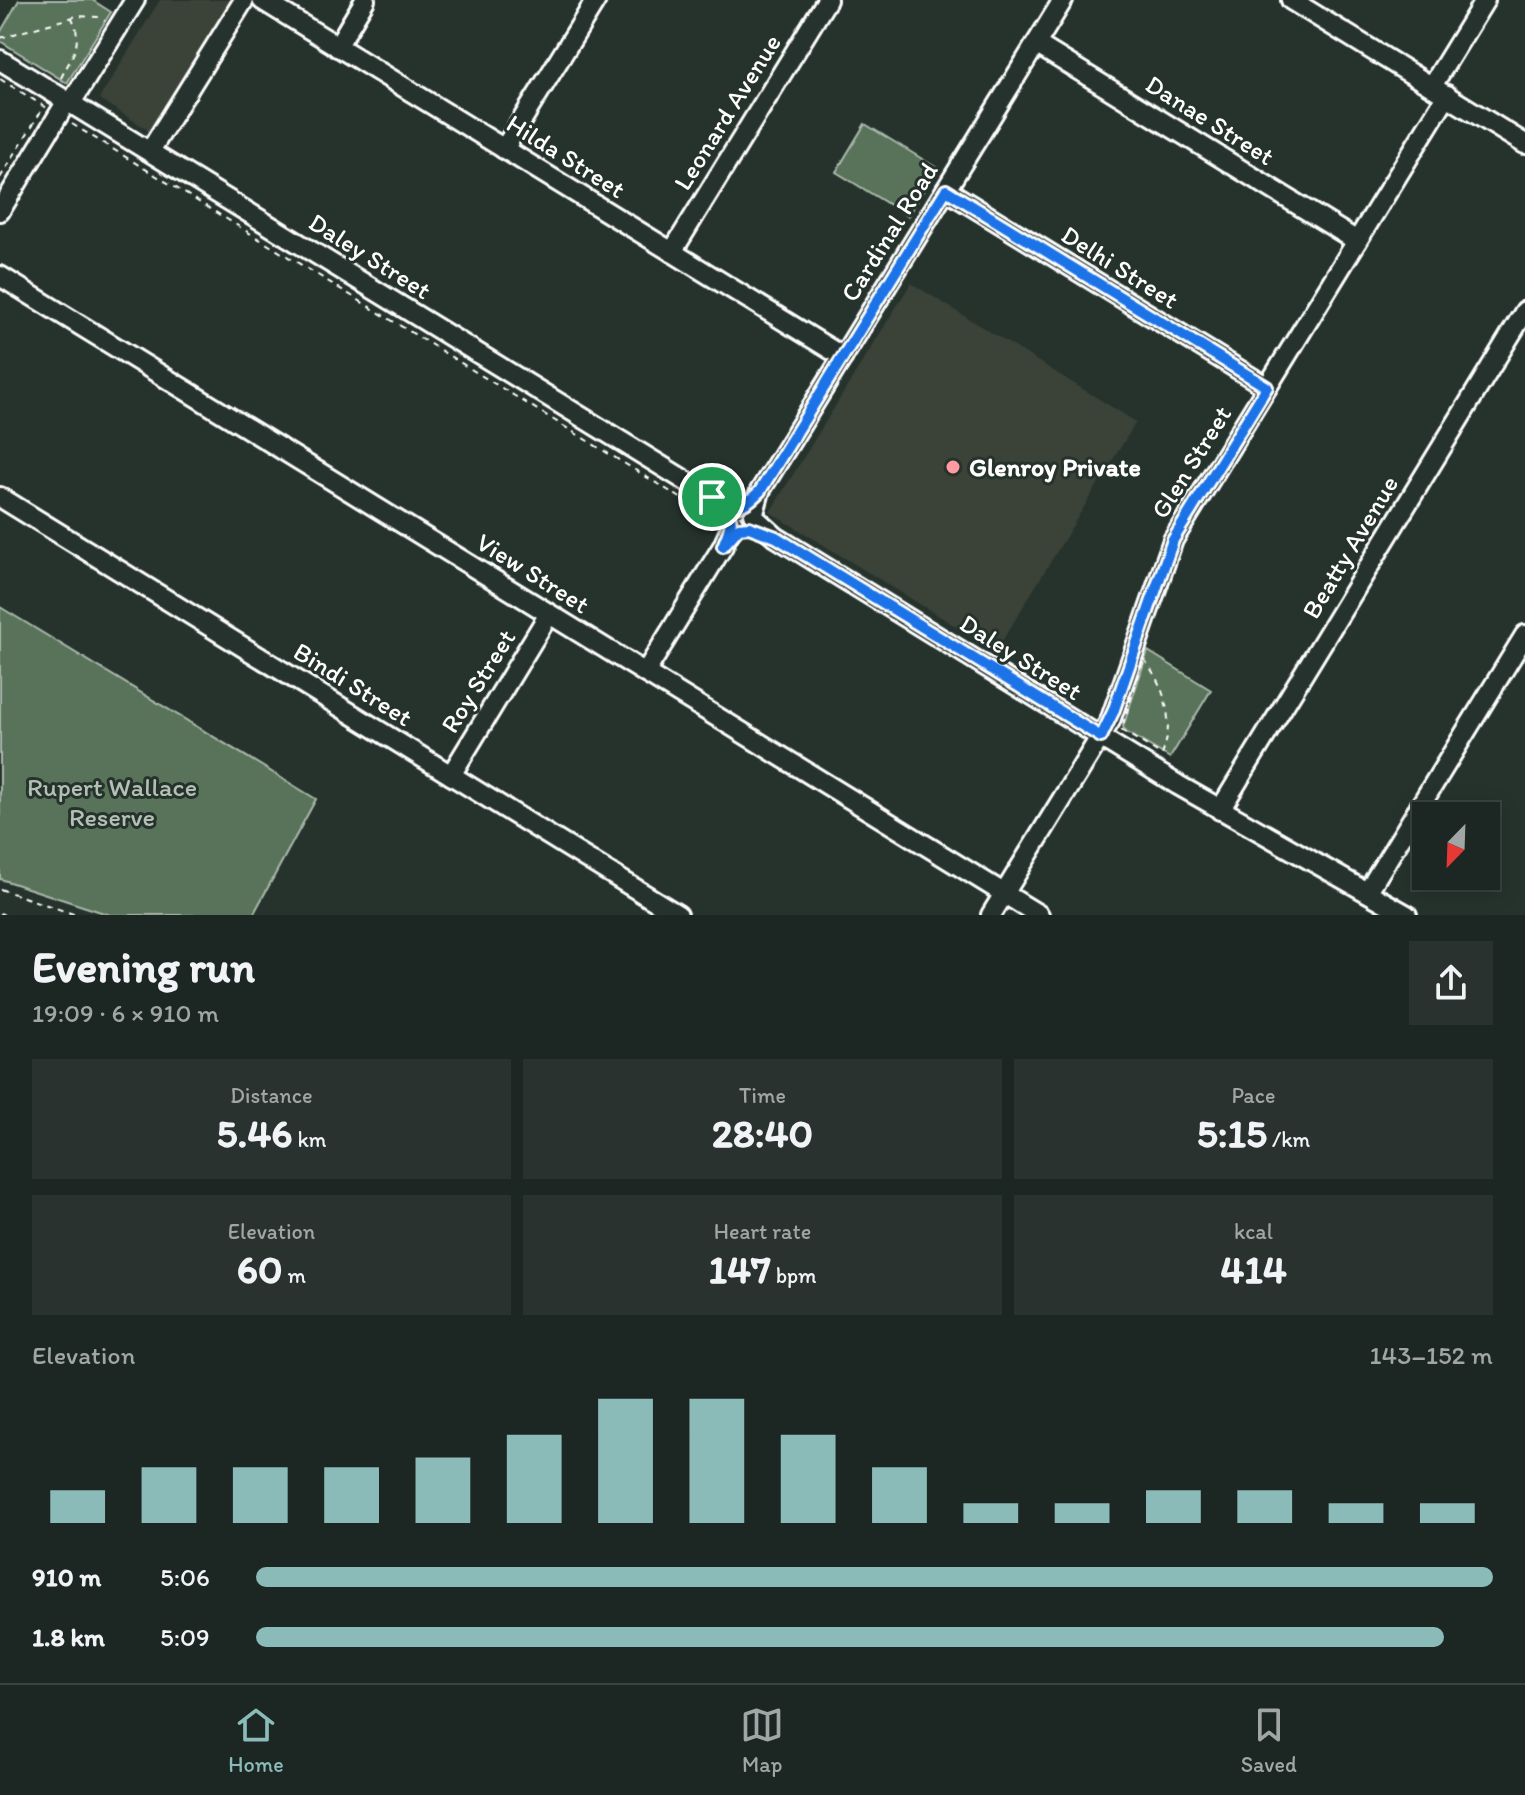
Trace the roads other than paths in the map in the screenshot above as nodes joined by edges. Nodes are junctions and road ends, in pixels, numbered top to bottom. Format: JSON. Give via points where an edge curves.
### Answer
{"nodes":[{"id":1,"x":135,"y":0,"type":"edge"},
{"id":2,"x":244,"y":0,"type":"edge"},
{"id":3,"x":262,"y":0,"type":"edge"},
{"id":4,"x":365,"y":0,"type":"edge"},
{"id":5,"x":596,"y":0,"type":"edge"},
{"id":6,"x":827,"y":0,"type":"edge"},
{"id":7,"x":1063,"y":0,"type":"edge"},
{"id":8,"x":1291,"y":0,"type":"edge"},
{"id":9,"x":1485,"y":0,"type":"edge"},
{"id":10,"x":1036,"y":44,"type":"junction"},
{"id":11,"x":337,"y":47,"type":"junction"},
{"id":12,"x":0,"y":60,"type":"edge"},
{"id":13,"x":1439,"y":91,"type":"junction"},
{"id":14,"x":66,"y":106,"type":"junction"},
{"id":15,"x":1525,"y":144,"type":"edge"},
{"id":16,"x":504,"y":149,"type":"junction"},
{"id":17,"x":150,"y":151,"type":"junction"},
{"id":18,"x":946,"y":190,"type":"junction"},
{"id":19,"x":0,"y":211,"type":"edge"},
{"id":20,"x":1357,"y":241,"type":"junction"},
{"id":21,"x":672,"y":252,"type":"junction"},
{"id":22,"x":0,"y":276,"type":"edge"},
{"id":23,"x":1525,"y":311,"type":"edge"},
{"id":24,"x":843,"y":357,"type":"junction"},
{"id":25,"x":1267,"y":387,"type":"junction"},
{"id":26,"x":0,"y":497,"type":"edge"},
{"id":27,"x":743,"y":517,"type":"junction"},
{"id":28,"x":549,"y":614,"type":"junction"},
{"id":29,"x":1525,"y":635,"type":"edge"},
{"id":30,"x":645,"y":673,"type":"junction"},
{"id":31,"x":1101,"y":737,"type":"junction"},
{"id":32,"x":451,"y":775,"type":"junction"},
{"id":33,"x":1220,"y":810,"type":"junction"},
{"id":34,"x":1368,"y":891,"type":"junction"},
{"id":35,"x":1004,"y":894,"type":"junction"},
{"id":36,"x":678,"y":915,"type":"edge"},
{"id":37,"x":991,"y":915,"type":"edge"},
{"id":38,"x":1039,"y":915,"type":"edge"},
{"id":39,"x":1407,"y":915,"type":"edge"}],
"edges":[{"from":1,"to":14,"type":"street"},
{"from":2,"to":17,"type":"street"},
{"from":3,"to":11,"type":"street","name":"Hilda Street"},
{"from":4,"to":11,"type":"street"},
{"from":5,"to":16,"type":"street"},
{"from":6,"to":21,"type":"street","name":"Leonard Avenue"},
{"from":7,"to":10,"type":"street","name":"Cardinal Road"},
{"from":8,"to":13,"type":"street"},
{"from":9,"to":13,"type":"street","name":"Glen Street"},
{"from":10,"to":18,"type":"street","name":"Cardinal Road"},
{"from":10,"to":20,"type":"street","name":"Danae Street"},
{"from":11,"to":16,"type":"street","name":"Hilda Street"},
{"from":12,"to":14,"type":"street","name":"Daley Street"},
{"from":13,"to":15,"type":"street"},
{"from":13,"to":20,"type":"street","name":"Glen Street"},
{"from":14,"to":17,"type":"street","name":"Daley Street"},
{"from":14,"to":19,"type":"street"},
{"from":16,"to":21,"type":"street","name":"Hilda Street"},
{"from":17,"to":27,"type":"street","name":"Daley Street","via":[[711,507]]},
{"from":18,"to":24,"type":"street","name":"Cardinal Road"},
{"from":18,"to":25,"type":"street","name":"Delhi Street"},
{"from":20,"to":25,"type":"street","name":"Glen Street"},
{"from":21,"to":24,"type":"street","name":"Hilda Street"},
{"from":22,"to":28,"type":"street","name":"View Street"},
{"from":23,"to":33,"type":"street","name":"Beatty Avenue"},
{"from":24,"to":27,"type":"street","name":"Cardinal Road"},
{"from":25,"to":31,"type":"street","name":"Glen Street","via":[[1173,540]]},
{"from":26,"to":32,"type":"street","name":"Bindi Street"},
{"from":27,"to":30,"type":"street","name":"Cardinal Road"},
{"from":27,"to":31,"type":"street","name":"Daley Street"},
{"from":28,"to":30,"type":"street","name":"View Street"},
{"from":28,"to":32,"type":"street","name":"Roy Street"},
{"from":29,"to":34,"type":"street"},
{"from":30,"to":35,"type":"street","name":"View Street"},
{"from":31,"to":33,"type":"street","name":"Daley Street"},
{"from":31,"to":35,"type":"street","name":"Glen Street"},
{"from":32,"to":36,"type":"street","name":"Bindi Street"},
{"from":33,"to":34,"type":"street","name":"Daley Street"},
{"from":34,"to":39,"type":"street","name":"Daley Street"},
{"from":35,"to":37,"type":"street","name":"Glen Street"},
{"from":35,"to":38,"type":"street","name":"View Street"}]}
